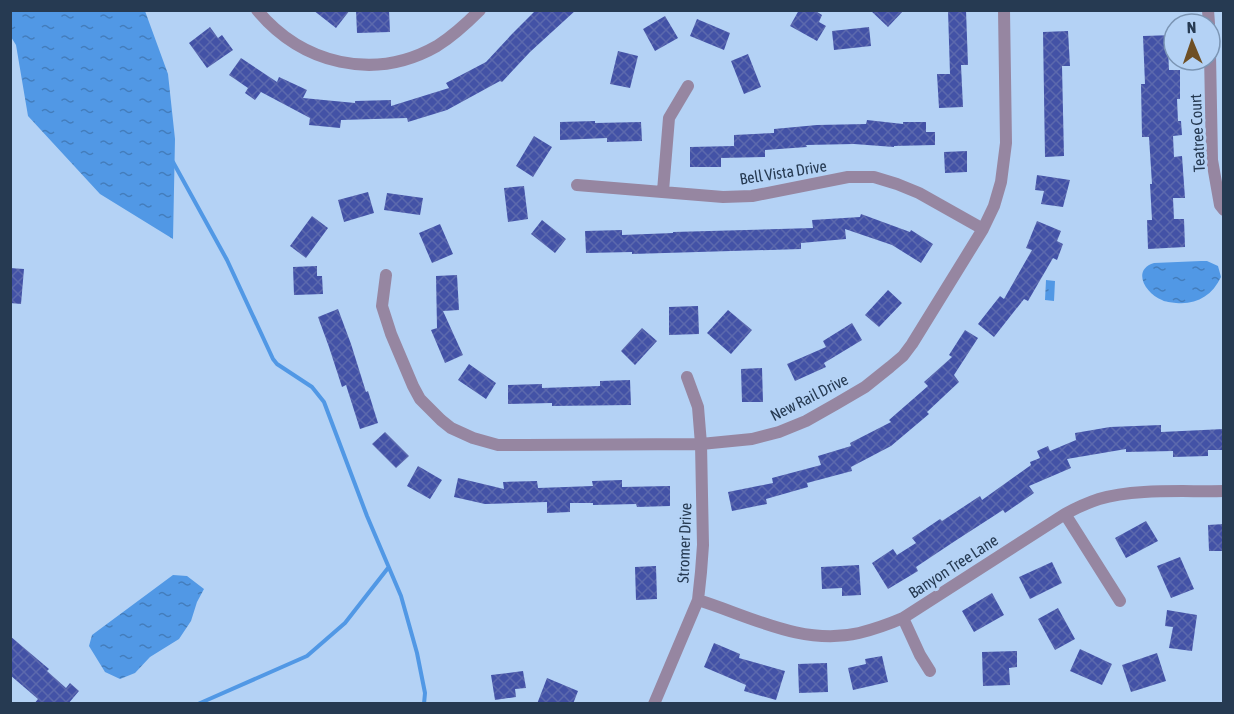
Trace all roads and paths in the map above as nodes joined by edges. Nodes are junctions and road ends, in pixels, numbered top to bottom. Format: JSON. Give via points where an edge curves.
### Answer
{"nodes":[{"id":1,"x":257,"y":10,"type":"edge"},
{"id":2,"x":480,"y":10,"type":"edge"},
{"id":3,"x":1004,"y":10,"type":"edge"},
{"id":4,"x":1213,"y":72,"type":"edge"},
{"id":5,"x":688,"y":86,"type":"dead end"},
{"id":6,"x":1218,"y":104,"type":"edge"},
{"id":7,"x":577,"y":185,"type":"dead end"},
{"id":8,"x":663,"y":191,"type":"junction"},
{"id":9,"x":1224,"y":210,"type":"edge"},
{"id":10,"x":983,"y":229,"type":"junction"},
{"id":11,"x":386,"y":276,"type":"dead end"},
{"id":12,"x":687,"y":377,"type":"dead end"},
{"id":13,"x":701,"y":444,"type":"junction"},
{"id":14,"x":1224,"y":491,"type":"edge"},
{"id":15,"x":1065,"y":514,"type":"junction"},
{"id":16,"x":698,"y":600,"type":"junction"},
{"id":17,"x":1120,"y":601,"type":"dead end"},
{"id":18,"x":903,"y":618,"type":"junction"},
{"id":19,"x":930,"y":671,"type":"dead end"},
{"id":20,"x":654,"y":704,"type":"edge"}],
"edges":[{"from":1,"to":2,"type":"street","via":[[293,43],[318,56],[379,64],[437,45]]},
{"from":3,"to":10,"type":"street","name":"New Rail Drive","via":[[1006,143],[1001,182]]},
{"from":4,"to":6,"type":"street","name":"Teatree Court"},
{"from":5,"to":8,"type":"street","via":[[669,118]]},
{"from":6,"to":9,"type":"street","name":"Teatree Court","via":[[1212,160]]},
{"from":7,"to":8,"type":"street","name":"Bell Vista Drive"},
{"from":8,"to":10,"type":"street","name":"Bell Vista Drive","via":[[752,196],[848,177],[874,177],[919,193]]},
{"from":10,"to":13,"type":"street","name":"New Rail Drive","via":[[912,344],[865,387],[779,432]]},
{"from":11,"to":13,"type":"street","name":"New Rail Drive","via":[[382,306],[413,386],[429,410],[462,433],[498,445]]},
{"from":12,"to":13,"type":"street","name":"Stromer Drive","via":[[698,407]]},
{"from":13,"to":16,"type":"street","name":"Stromer Drive","via":[[703,545]]},
{"from":14,"to":15,"type":"street","name":"Banyon Tree Lane","via":[[1135,492],[1100,499]]},
{"from":15,"to":17,"type":"street"},
{"from":15,"to":18,"type":"street","name":"Banyon Tree Lane"},
{"from":16,"to":18,"type":"street","name":"Banyon Tree Lane","via":[[774,627],[813,635],[857,633]]},
{"from":16,"to":20,"type":"street","name":"Stromer Drive"},
{"from":18,"to":19,"type":"street"}]}
